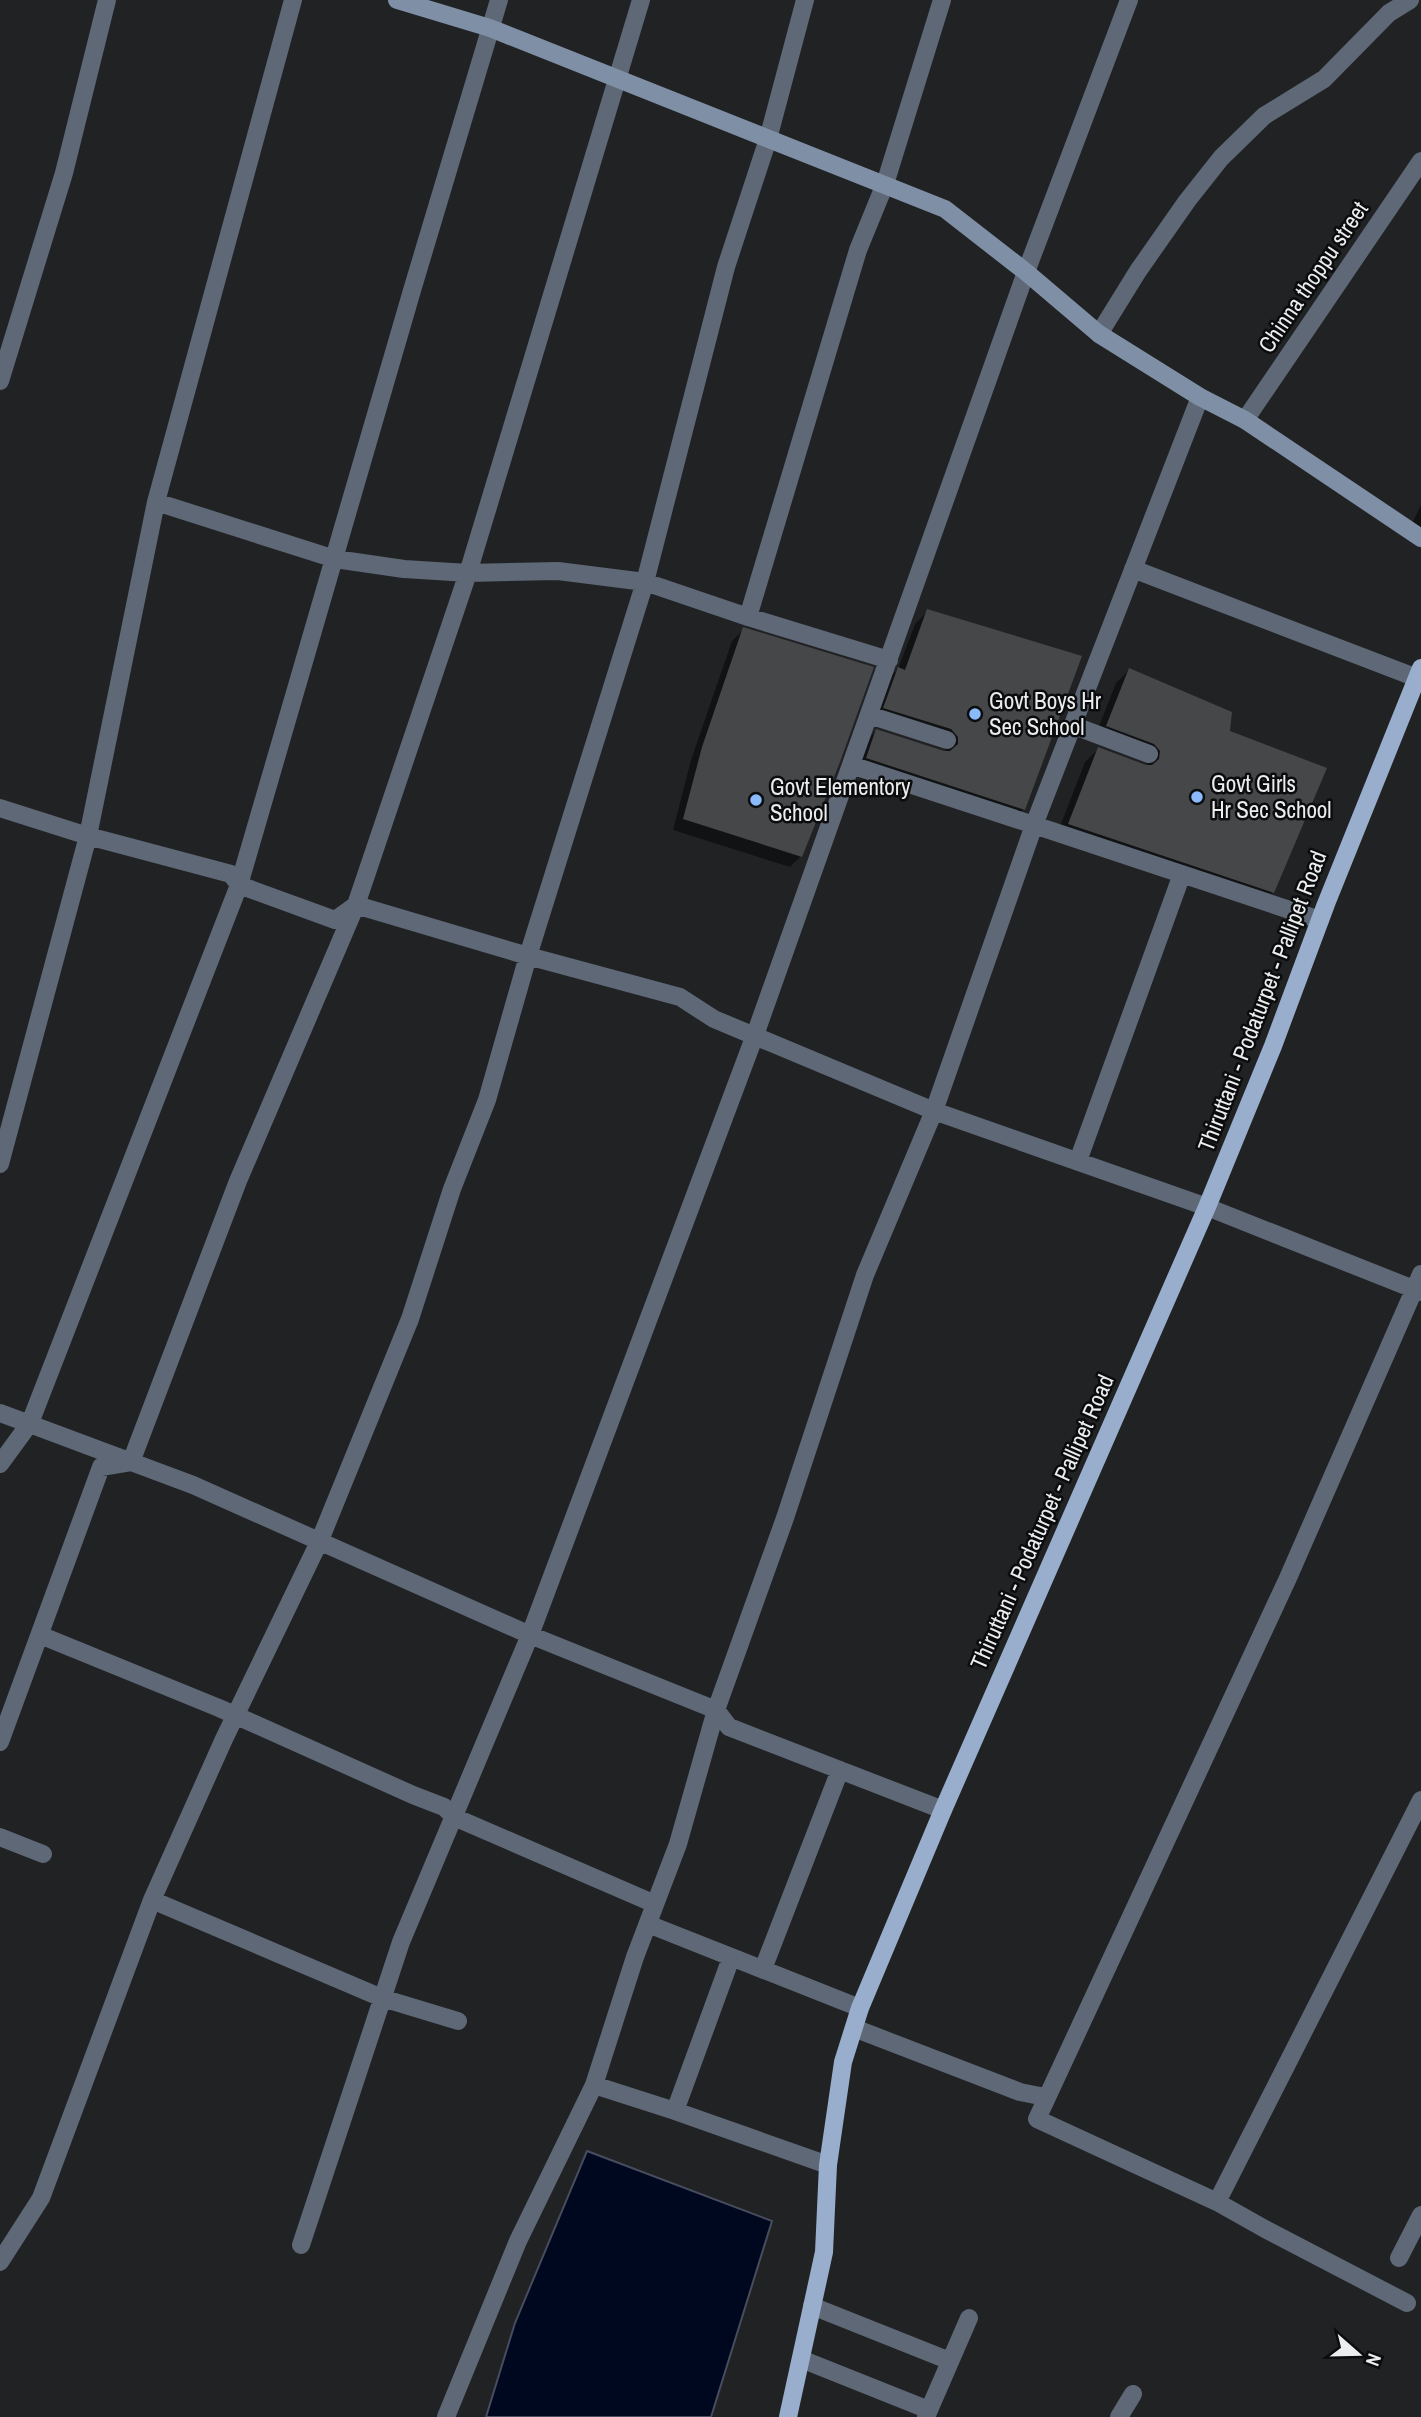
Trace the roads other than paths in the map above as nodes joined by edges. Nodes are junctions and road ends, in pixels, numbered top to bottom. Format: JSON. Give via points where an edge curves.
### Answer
{"nodes":[{"id":1,"x":107,"y":0,"type":"edge"},
{"id":2,"x":293,"y":0,"type":"edge"},
{"id":3,"x":397,"y":0,"type":"edge"},
{"id":4,"x":499,"y":0,"type":"edge"},
{"id":5,"x":641,"y":0,"type":"edge"},
{"id":6,"x":805,"y":0,"type":"edge"},
{"id":7,"x":942,"y":0,"type":"edge"},
{"id":8,"x":1129,"y":0,"type":"edge"},
{"id":9,"x":1410,"y":0,"type":"edge"},
{"id":10,"x":490,"y":28,"type":"junction"},
{"id":11,"x":618,"y":78,"type":"junction"},
{"id":12,"x":768,"y":139,"type":"junction"},
{"id":13,"x":1421,"y":161,"type":"edge"},
{"id":14,"x":885,"y":184,"type":"junction"},
{"id":15,"x":1026,"y":272,"type":"junction"},
{"id":16,"x":1099,"y":334,"type":"junction"},
{"id":17,"x":1,"y":377,"type":"edge"},
{"id":18,"x":1200,"y":397,"type":"junction"},
{"id":19,"x":1245,"y":420,"type":"junction"},
{"id":20,"x":156,"y":502,"type":"junction"},
{"id":21,"x":1421,"y":538,"type":"edge"},
{"id":22,"x":335,"y":559,"type":"junction"},
{"id":23,"x":1133,"y":569,"type":"junction"},
{"id":24,"x":468,"y":573,"type":"junction"},
{"id":25,"x":645,"y":582,"type":"junction"},
{"id":26,"x":748,"y":617,"type":"junction"},
{"id":27,"x":889,"y":660,"type":"junction"},
{"id":28,"x":1419,"y":673,"type":"edge"},
{"id":29,"x":869,"y":715,"type":"junction"},
{"id":30,"x":1072,"y":725,"type":"junction"},
{"id":31,"x":947,"y":740,"type":"dead end"},
{"id":32,"x":1149,"y":754,"type":"dead end"},
{"id":33,"x":852,"y":765,"type":"junction"},
{"id":34,"x":0,"y":808,"type":"edge"},
{"id":35,"x":1034,"y":825,"type":"junction"},
{"id":36,"x":89,"y":836,"type":"junction"},
{"id":37,"x":1182,"y":874,"type":"junction"},
{"id":38,"x":239,"y":886,"type":"junction"},
{"id":39,"x":356,"y":905,"type":"junction"},
{"id":40,"x":1320,"y":920,"type":"junction"},
{"id":41,"x":528,"y":956,"type":"junction"},
{"id":42,"x":755,"y":1035,"type":"junction"},
{"id":43,"x":934,"y":1111,"type":"junction"},
{"id":44,"x":1078,"y":1161,"type":"junction"},
{"id":45,"x":0,"y":1164,"type":"edge"},
{"id":46,"x":1207,"y":1206,"type":"junction"},
{"id":47,"x":1419,"y":1285,"type":"edge"},
{"id":48,"x":0,"y":1413,"type":"edge"},
{"id":49,"x":30,"y":1423,"type":"junction"},
{"id":50,"x":131,"y":1462,"type":"junction"},
{"id":51,"x":0,"y":1464,"type":"edge"},
{"id":52,"x":320,"y":1540,"type":"junction"},
{"id":53,"x":40,"y":1635,"type":"junction"},
{"id":54,"x":530,"y":1635,"type":"junction"},
{"id":55,"x":716,"y":1710,"type":"junction"},
{"id":56,"x":236,"y":1716,"type":"junction"},
{"id":57,"x":0,"y":1742,"type":"edge"},
{"id":58,"x":840,"y":1770,"type":"junction"},
{"id":59,"x":1421,"y":1800,"type":"edge"},
{"id":60,"x":943,"y":1810,"type":"junction"},
{"id":61,"x":454,"y":1816,"type":"junction"},
{"id":62,"x":0,"y":1837,"type":"edge"},
{"id":63,"x":43,"y":1854,"type":"dead end"},
{"id":64,"x":152,"y":1900,"type":"junction"},
{"id":65,"x":655,"y":1904,"type":"junction"},
{"id":66,"x":648,"y":1924,"type":"junction"},
{"id":67,"x":732,"y":1958,"type":"junction"},
{"id":68,"x":763,"y":1969,"type":"junction"},
{"id":69,"x":382,"y":1998,"type":"junction"},
{"id":70,"x":860,"y":2008,"type":"junction"},
{"id":71,"x":458,"y":2021,"type":"dead end"},
{"id":72,"x":854,"y":2028,"type":"junction"},
{"id":73,"x":594,"y":2085,"type":"junction"},
{"id":74,"x":1045,"y":2097,"type":"junction"},
{"id":75,"x":675,"y":2111,"type":"junction"},
{"id":76,"x":828,"y":2165,"type":"junction"},
{"id":77,"x":1217,"y":2202,"type":"junction"},
{"id":78,"x":1421,"y":2215,"type":"edge"},
{"id":79,"x":301,"y":2245,"type":"dead end"},
{"id":80,"x":1399,"y":2258,"type":"dead end"},
{"id":81,"x":0,"y":2262,"type":"edge"},
{"id":82,"x":1407,"y":2303,"type":"dead end"},
{"id":83,"x":812,"y":2306,"type":"junction"},
{"id":84,"x":969,"y":2318,"type":"dead end"},
{"id":85,"x":801,"y":2358,"type":"junction"},
{"id":86,"x":950,"y":2361,"type":"junction"},
{"id":87,"x":1133,"y":2394,"type":"dead end"},
{"id":88,"x":927,"y":2413,"type":"edge"},
{"id":89,"x":446,"y":2417,"type":"edge"},
{"id":90,"x":788,"y":2417,"type":"edge"},
{"id":91,"x":1119,"y":2417,"type":"edge"}],
"edges":[{"from":1,"to":17,"type":"street","via":[[64,173]]},
{"from":2,"to":20,"type":"street"},
{"from":3,"to":10,"type":"main road"},
{"from":4,"to":10,"type":"street"},
{"from":5,"to":11,"type":"street"},
{"from":6,"to":12,"type":"street"},
{"from":7,"to":14,"type":"street"},
{"from":8,"to":15,"type":"street"},
{"from":9,"to":16,"type":"street","via":[[1388,13],[1324,79],[1264,116],[1221,158],[1138,271]]},
{"from":10,"to":11,"type":"main road"},
{"from":10,"to":22,"type":"street"},
{"from":11,"to":12,"type":"main road"},
{"from":11,"to":24,"type":"street"},
{"from":12,"to":14,"type":"main road"},
{"from":12,"to":25,"type":"street","via":[[726,267]]},
{"from":13,"to":19,"type":"street","name":"Chinna thoppu street"},
{"from":14,"to":15,"type":"main road","via":[[945,209]]},
{"from":14,"to":26,"type":"street","via":[[858,250]]},
{"from":15,"to":16,"type":"main road"},
{"from":15,"to":27,"type":"street"},
{"from":16,"to":18,"type":"main road"},
{"from":18,"to":19,"type":"main road"},
{"from":18,"to":23,"type":"street"},
{"from":19,"to":21,"type":"main road"},
{"from":20,"to":22,"type":"street"},
{"from":20,"to":36,"type":"street"},
{"from":22,"to":24,"type":"street"},
{"from":22,"to":38,"type":"street"},
{"from":23,"to":28,"type":"street"},
{"from":23,"to":30,"type":"street"},
{"from":24,"to":25,"type":"street","via":[[558,571]]},
{"from":24,"to":39,"type":"street"},
{"from":25,"to":26,"type":"street"},
{"from":25,"to":41,"type":"street"},
{"from":26,"to":27,"type":"street"},
{"from":27,"to":29,"type":"street"},
{"from":28,"to":40,"type":"main road","name":"Thiruttani - Podaturpet - Pallipet Road"},
{"from":29,"to":31,"type":"street"},
{"from":29,"to":33,"type":"street"},
{"from":30,"to":32,"type":"street"},
{"from":30,"to":35,"type":"street"},
{"from":33,"to":35,"type":"street"},
{"from":33,"to":42,"type":"street"},
{"from":34,"to":36,"type":"street"},
{"from":35,"to":37,"type":"street"},
{"from":35,"to":43,"type":"street"},
{"from":36,"to":38,"type":"street","via":[[231,874]]},
{"from":36,"to":45,"type":"street"},
{"from":37,"to":40,"type":"street"},
{"from":37,"to":44,"type":"street"},
{"from":38,"to":39,"type":"street","via":[[335,920]]},
{"from":38,"to":49,"type":"street"},
{"from":39,"to":41,"type":"street"},
{"from":39,"to":50,"type":"street","via":[[239,1181]]},
{"from":40,"to":46,"type":"main road","name":"Thiruttani - Podaturpet - Pallipet Road"},
{"from":41,"to":42,"type":"street","via":[[680,997],[714,1019]]},
{"from":41,"to":52,"type":"street","via":[[486,1100],[410,1320]]},
{"from":42,"to":43,"type":"street"},
{"from":42,"to":54,"type":"street"},
{"from":43,"to":44,"type":"street"},
{"from":43,"to":55,"type":"street","via":[[866,1275]]},
{"from":44,"to":46,"type":"street"},
{"from":46,"to":47,"type":"street"},
{"from":46,"to":60,"type":"main road","name":"Thiruttani - Podaturpet - Pallipet Road"},
{"from":47,"to":74,"type":"street","via":[[1140,1900]]},
{"from":48,"to":49,"type":"street"},
{"from":49,"to":50,"type":"street"},
{"from":49,"to":51,"type":"street"},
{"from":50,"to":52,"type":"street"},
{"from":50,"to":53,"type":"street","via":[[101,1467]]},
{"from":52,"to":54,"type":"street"},
{"from":52,"to":56,"type":"street"},
{"from":53,"to":56,"type":"street"},
{"from":53,"to":57,"type":"street"},
{"from":54,"to":55,"type":"street"},
{"from":54,"to":61,"type":"street"},
{"from":55,"to":58,"type":"street","via":[[729,1727]]},
{"from":55,"to":65,"type":"street","via":[[678,1844]]},
{"from":56,"to":61,"type":"street","via":[[444,1807]]},
{"from":56,"to":64,"type":"street"},
{"from":58,"to":60,"type":"street"},
{"from":58,"to":68,"type":"street"},
{"from":59,"to":77,"type":"street"},
{"from":60,"to":70,"type":"main road","name":"Thiruttani - Podaturpet - Pallipet Road"},
{"from":61,"to":65,"type":"street"},
{"from":61,"to":69,"type":"street"},
{"from":62,"to":63,"type":"street"},
{"from":64,"to":69,"type":"street"},
{"from":64,"to":81,"type":"street","via":[[41,2198]]},
{"from":65,"to":66,"type":"street"},
{"from":66,"to":67,"type":"street"},
{"from":66,"to":73,"type":"street"},
{"from":67,"to":68,"type":"street"},
{"from":67,"to":75,"type":"street"},
{"from":68,"to":70,"type":"street"},
{"from":69,"to":71,"type":"street"},
{"from":69,"to":79,"type":"street"},
{"from":70,"to":72,"type":"main road","name":"Thiruttani - Podaturpet - Pallipet Road"},
{"from":72,"to":74,"type":"street","via":[[1020,2092]]},
{"from":72,"to":76,"type":"main road","name":"Thiruttani - Podaturpet - Pallipet Road","via":[[843,2062]]},
{"from":73,"to":75,"type":"street"},
{"from":73,"to":89,"type":"street","via":[[517,2241]]},
{"from":74,"to":77,"type":"street","via":[[1037,2119]]},
{"from":75,"to":76,"type":"street"},
{"from":76,"to":83,"type":"main road","name":"Thiruttani - Podaturpet - Pallipet Road","via":[[824,2252]]},
{"from":77,"to":82,"type":"street"},
{"from":78,"to":80,"type":"street"},
{"from":83,"to":85,"type":"main road","name":"Thiruttani - Podaturpet - Pallipet Road"},
{"from":83,"to":86,"type":"street"},
{"from":84,"to":86,"type":"street"},
{"from":85,"to":88,"type":"street"},
{"from":85,"to":90,"type":"main road","name":"Thiruttani - Podaturpet - Pallipet Road"},
{"from":86,"to":88,"type":"street"},
{"from":87,"to":91,"type":"street"}]}
